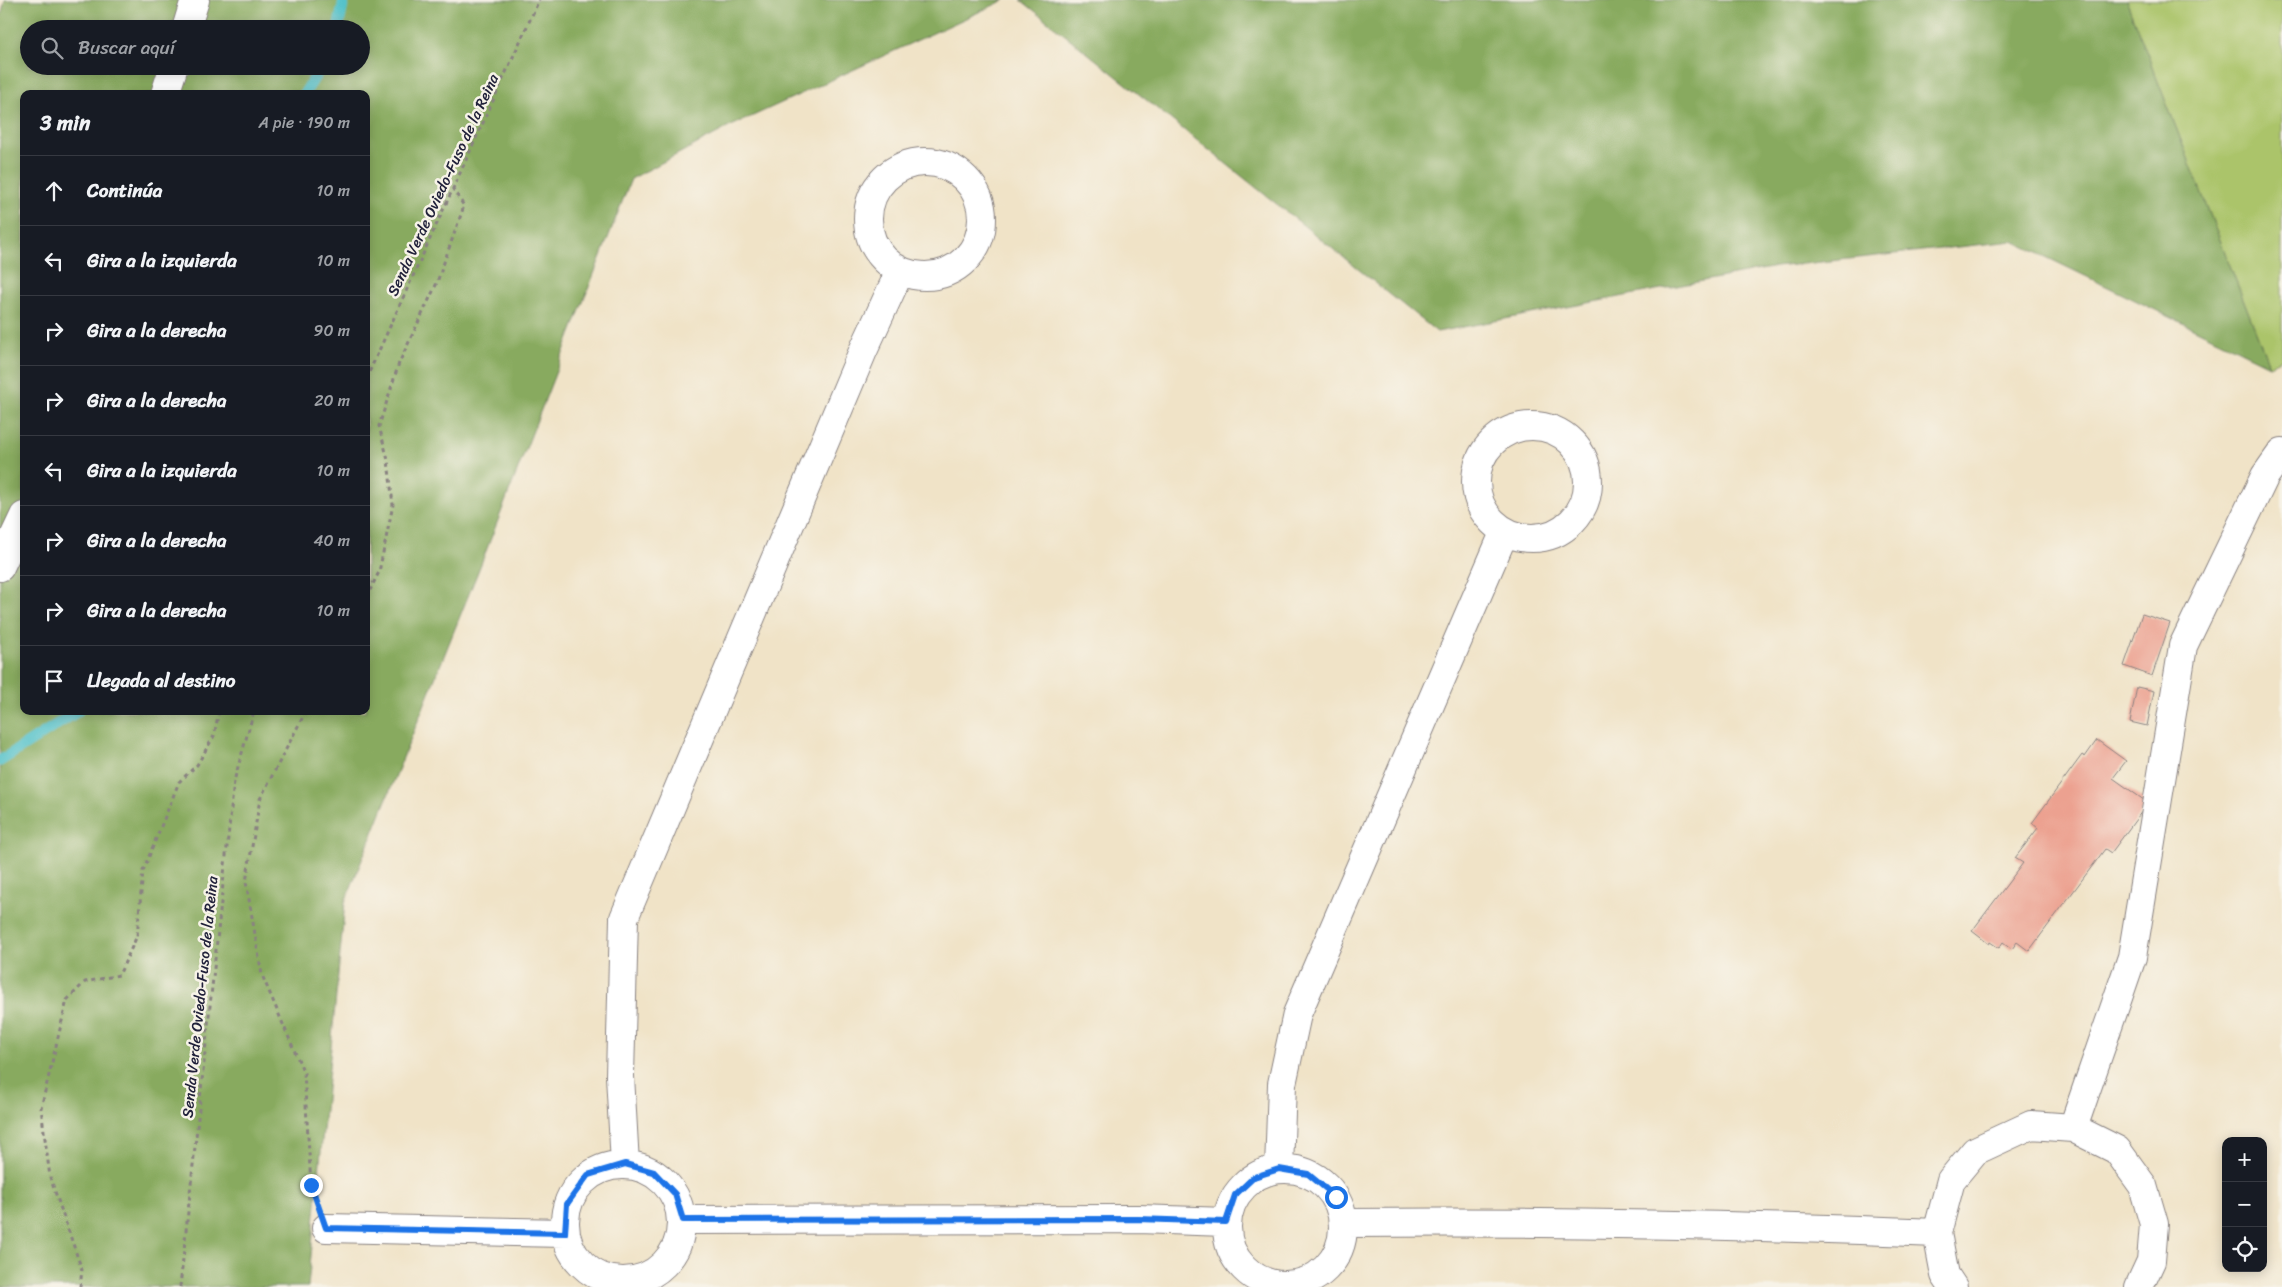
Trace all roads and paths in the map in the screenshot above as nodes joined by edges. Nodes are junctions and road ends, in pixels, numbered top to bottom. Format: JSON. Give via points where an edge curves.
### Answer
{"nodes":[{"id":1,"x":196,"y":0,"type":"edge"},
{"id":2,"x":539,"y":0,"type":"edge"},
{"id":3,"x":189,"y":20,"type":"edge"},
{"id":4,"x":171,"y":75,"type":"edge"},
{"id":5,"x":166,"y":90,"type":"edge"},
{"id":6,"x":453,"y":189,"type":"junction"},
{"id":7,"x":900,"y":271,"type":"junction"},
{"id":8,"x":370,"y":370,"type":"edge"},
{"id":9,"x":2282,"y":452,"type":"edge"},
{"id":10,"x":20,"y":524,"type":"edge"},
{"id":11,"x":1504,"y":533,"type":"junction"},
{"id":12,"x":0,"y":567,"type":"edge"},
{"id":13,"x":370,"y":590,"type":"edge"},
{"id":14,"x":218,"y":715,"type":"edge"},
{"id":15,"x":253,"y":715,"type":"edge"},
{"id":16,"x":304,"y":715,"type":"edge"},
{"id":17,"x":2073,"y":1128,"type":"junction"},
{"id":18,"x":625,"y":1164,"type":"junction"},
{"id":19,"x":1279,"y":1169,"type":"junction"},
{"id":20,"x":683,"y":1220,"type":"junction"},
{"id":21,"x":1226,"y":1222,"type":"junction"},
{"id":22,"x":1344,"y":1223,"type":"junction"},
{"id":23,"x":326,"y":1228,"type":"joint"},
{"id":24,"x":565,"y":1233,"type":"junction"},
{"id":25,"x":1937,"y":1233,"type":"junction"},
{"id":26,"x":617,"y":1285,"type":"edge"},
{"id":27,"x":80,"y":1287,"type":"edge"},
{"id":28,"x":180,"y":1287,"type":"edge"},
{"id":29,"x":1953,"y":1287,"type":"edge"},
{"id":30,"x":2139,"y":1287,"type":"edge"}],
"edges":[{"from":1,"to":3,"type":"street"},
{"from":2,"to":6,"type":"path","name":"Senda Verde Oviedo-Fuso de la Reina"},
{"from":4,"to":5,"type":"street"},
{"from":6,"to":8,"type":"path","name":"Senda Verde Oviedo-Fuso de la Reina"},
{"from":6,"to":13,"type":"path","via":[[464,206],[436,285],[399,363],[379,426],[388,460],[393,505],[379,572]]},
{"from":7,"to":7,"type":"street","via":[[926,277],[946,273],[968,258],[980,238],[983,214],[974,188],[956,170],[933,161],[912,162],[891,171],[872,194],[866,216],[870,239],[883,259]]},
{"from":7,"to":18,"type":"street","via":[[863,351],[624,918],[620,1076]]},
{"from":9,"to":17,"type":"street","via":[[2265,476],[2183,646],[2132,957]]},
{"from":10,"to":12,"type":"street"},
{"from":11,"to":11,"type":"street","via":[[1536,540],[1568,527],[1586,502],[1587,467],[1572,441],[1550,428],[1520,426],[1492,441],[1474,477],[1482,512]]},
{"from":11,"to":19,"type":"street","via":[[1297,1014],[1282,1084]]},
{"from":14,"to":27,"type":"path","via":[[214,736],[197,765],[179,782],[143,870],[137,936],[119,975],[86,982],[67,1000],[41,1108],[50,1178],[82,1270]]},
{"from":15,"to":28,"type":"path","name":"Senda Verde Oviedo-Fuso de la Reina","via":[[234,781]]},
{"from":16,"to":23,"type":"path","via":[[260,799],[246,882],[262,976],[304,1073],[311,1185]]},
{"from":17,"to":25,"type":"street","via":[[2031,1126],[1975,1151],[1951,1180]]},
{"from":17,"to":30,"type":"street","via":[[2117,1150],[2144,1186],[2154,1224],[2151,1261]]},
{"from":18,"to":20,"type":"street","via":[[654,1172],[675,1194]]},
{"from":18,"to":24,"type":"street","via":[[588,1175],[567,1204]]},
{"from":19,"to":21,"type":"street","via":[[1254,1177],[1235,1195]]},
{"from":19,"to":22,"type":"street","via":[[1308,1174],[1336,1197]]},
{"from":20,"to":21,"type":"street","via":[[1138,1219]]},
{"from":20,"to":26,"type":"street","via":[[676,1250],[664,1266],[641,1279]]},
{"from":21,"to":22,"type":"street","via":[[1234,1258],[1262,1282],[1284,1287],[1314,1279],[1339,1252]]},
{"from":22,"to":25,"type":"street","via":[[1815,1228]]},
{"from":23,"to":24,"type":"street"},
{"from":24,"to":26,"type":"street","via":[[577,1260],[597,1276]]},
{"from":25,"to":29,"type":"street","via":[[1945,1275]]}]}
